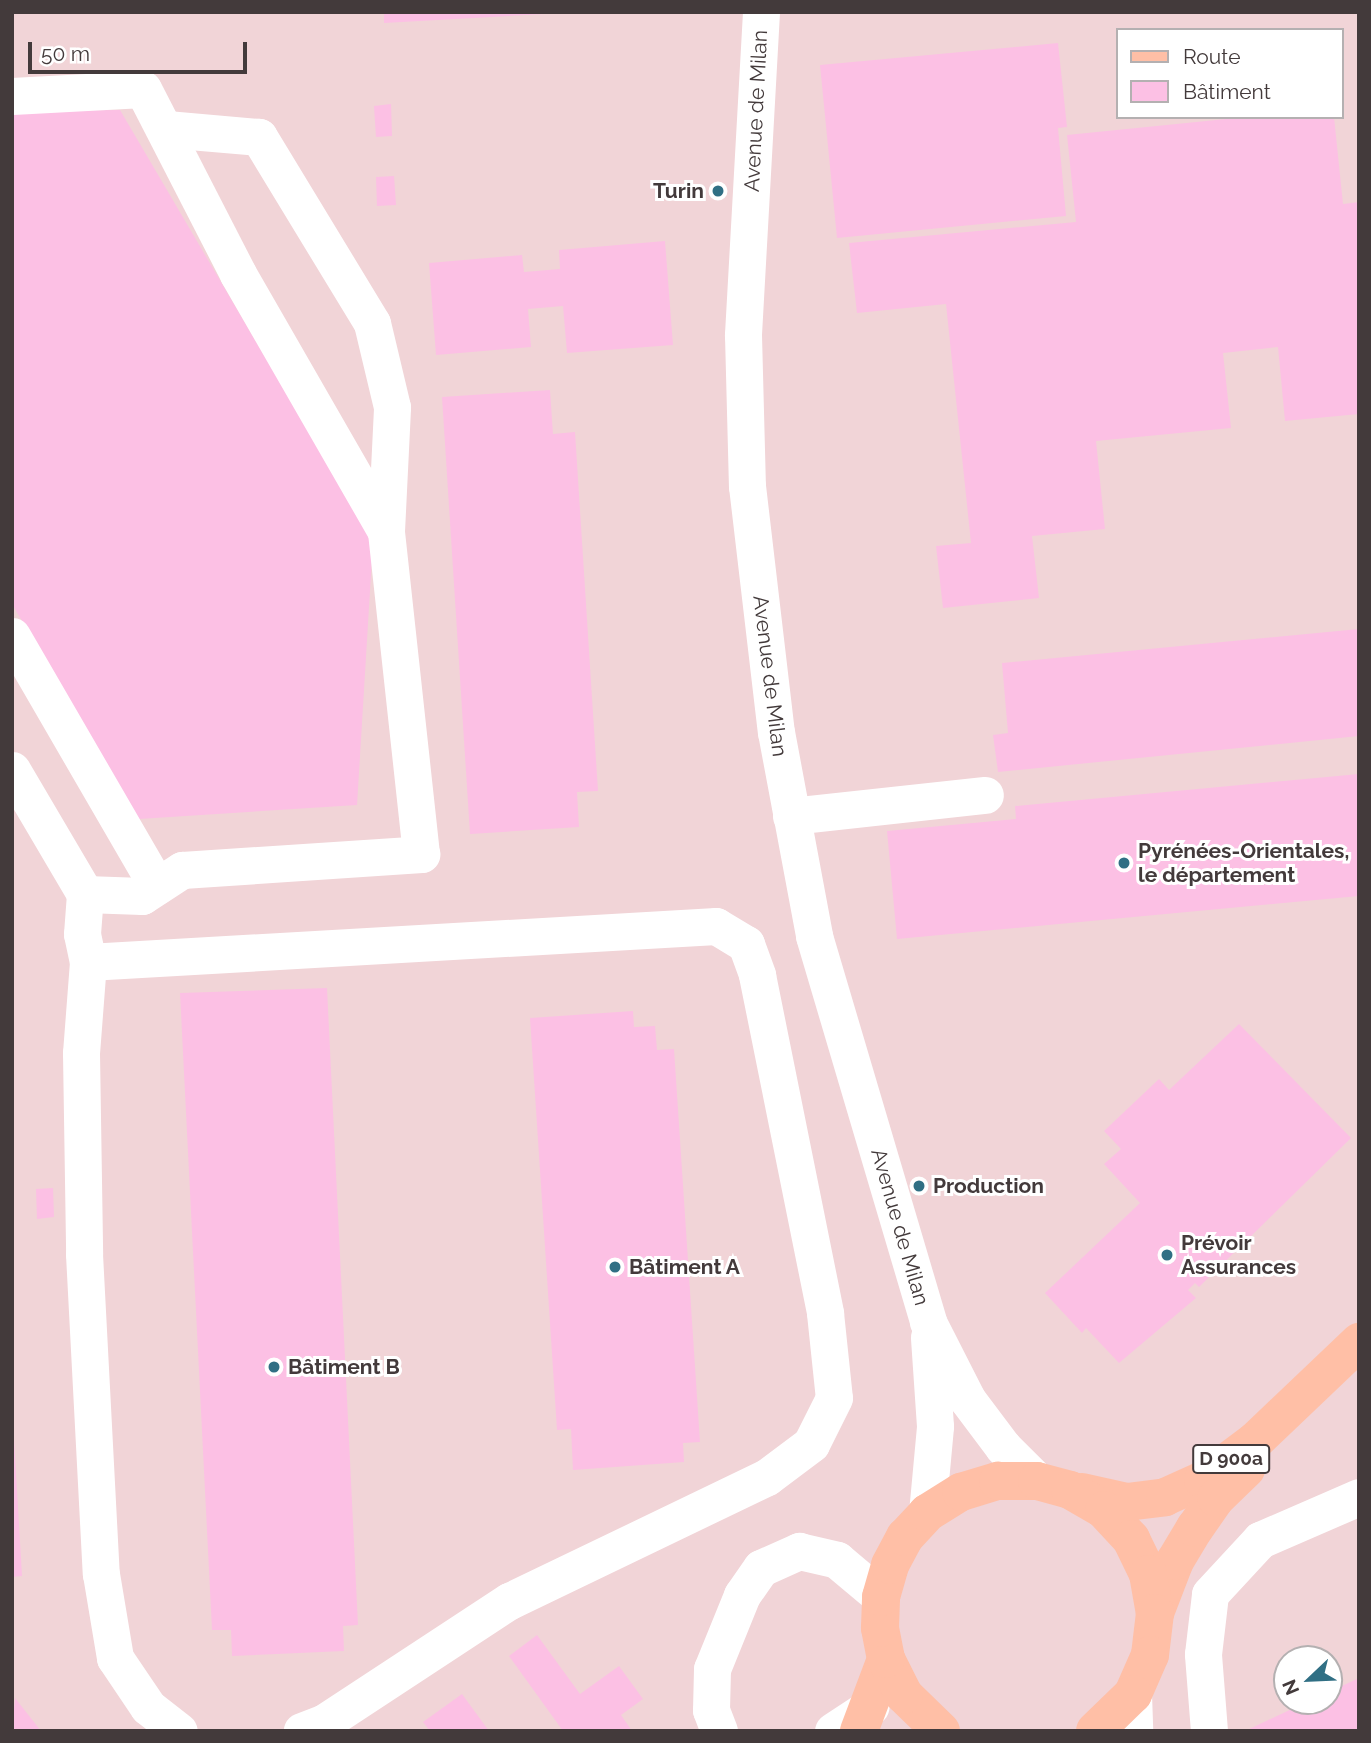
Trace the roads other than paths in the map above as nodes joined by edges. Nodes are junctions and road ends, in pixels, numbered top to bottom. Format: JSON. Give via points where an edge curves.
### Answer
{"nodes":[{"id":1,"x":761,"y":12,"type":"edge"},
{"id":2,"x":12,"y":96,"type":"edge"},
{"id":3,"x":166,"y":128,"type":"junction"},
{"id":4,"x":386,"y":531,"type":"junction"},
{"id":5,"x":12,"y":636,"type":"edge"},
{"id":6,"x":12,"y":770,"type":"edge"},
{"id":7,"x":985,"y":795,"type":"dead end"},
{"id":8,"x":791,"y":816,"type":"junction"},
{"id":9,"x":157,"y":886,"type":"junction"},
{"id":10,"x":85,"y":894,"type":"junction"},
{"id":11,"x":88,"y":962,"type":"junction"},
{"id":12,"x":928,"y":1322,"type":"junction"},
{"id":13,"x":1359,"y":1342,"type":"edge"},
{"id":14,"x":1359,"y":1365,"type":"edge"},
{"id":15,"x":1054,"y":1485,"type":"junction"},
{"id":16,"x":1359,"y":1497,"type":"edge"},
{"id":17,"x":927,"y":1513,"type":"junction"},
{"id":18,"x":881,"y":1597,"type":"junction"},
{"id":19,"x":1155,"y":1614,"type":"junction"},
{"id":20,"x":887,"y":1659,"type":"junction"},
{"id":21,"x":1133,"y":1712,"type":"edge"},
{"id":22,"x":865,"y":1718,"type":"edge"},
{"id":23,"x":179,"y":1731,"type":"edge"},
{"id":24,"x":302,"y":1731,"type":"edge"},
{"id":25,"x":719,"y":1731,"type":"edge"},
{"id":26,"x":833,"y":1731,"type":"edge"},
{"id":27,"x":941,"y":1731,"type":"edge"},
{"id":28,"x":1095,"y":1731,"type":"edge"},
{"id":29,"x":1209,"y":1731,"type":"edge"}],
"edges":[{"from":1,"to":8,"type":"street","name":"Avenue de Milan","via":[[743,335],[747,486],[776,732]]},
{"from":2,"to":3,"type":"street","via":[[143,89]]},
{"from":3,"to":4,"type":"street","via":[[239,274]]},
{"from":3,"to":4,"type":"street","via":[[260,137],[372,323],[392,408]]},
{"from":4,"to":9,"type":"street","via":[[421,854],[182,870]]},
{"from":5,"to":9,"type":"street"},
{"from":6,"to":10,"type":"street"},
{"from":7,"to":8,"type":"street"},
{"from":8,"to":12,"type":"street","name":"Avenue de Milan","via":[[814,936]]},
{"from":9,"to":10,"type":"street","via":[[142,896]]},
{"from":10,"to":11,"type":"street","via":[[82,934]]},
{"from":11,"to":23,"type":"street","via":[[81,1053],[84,1254],[101,1574],[115,1658],[148,1707]]},
{"from":11,"to":24,"type":"street","via":[[716,926],[746,944],[757,975],[825,1313],[834,1398],[811,1444],[766,1477],[509,1601],[324,1722]]},
{"from":12,"to":15,"type":"street","name":"Avenue de Milan","via":[[967,1399],[1003,1447]]},
{"from":12,"to":17,"type":"street","name":"Avenue de Milan","via":[[935,1426]]},
{"from":13,"to":15,"type":"main road","number":"D 900a","via":[[1255,1441],[1203,1480],[1165,1497],[1126,1502]]},
{"from":14,"to":19,"type":"main road","number":"D 900a","via":[[1216,1498],[1175,1561]]},
{"from":15,"to":17,"type":"main road","via":[[998,1481],[961,1492]]},
{"from":15,"to":19,"type":"main road","via":[[1104,1510],[1131,1539],[1148,1574]]},
{"from":16,"to":29,"type":"street","via":[[1260,1539],[1210,1594],[1203,1654]]},
{"from":17,"to":18,"type":"main road","via":[[900,1546]]},
{"from":18,"to":20,"type":"main road","via":[[880,1628]]},
{"from":18,"to":25,"type":"street","via":[[837,1560],[799,1551],[761,1568],[742,1595],[712,1669],[711,1710]]},
{"from":19,"to":21,"type":"main road","via":[[1150,1656]]},
{"from":20,"to":22,"type":"main road"},
{"from":20,"to":27,"type":"main road","via":[[904,1695]]},
{"from":21,"to":28,"type":"main road"},
{"from":22,"to":26,"type":"street"}]}
